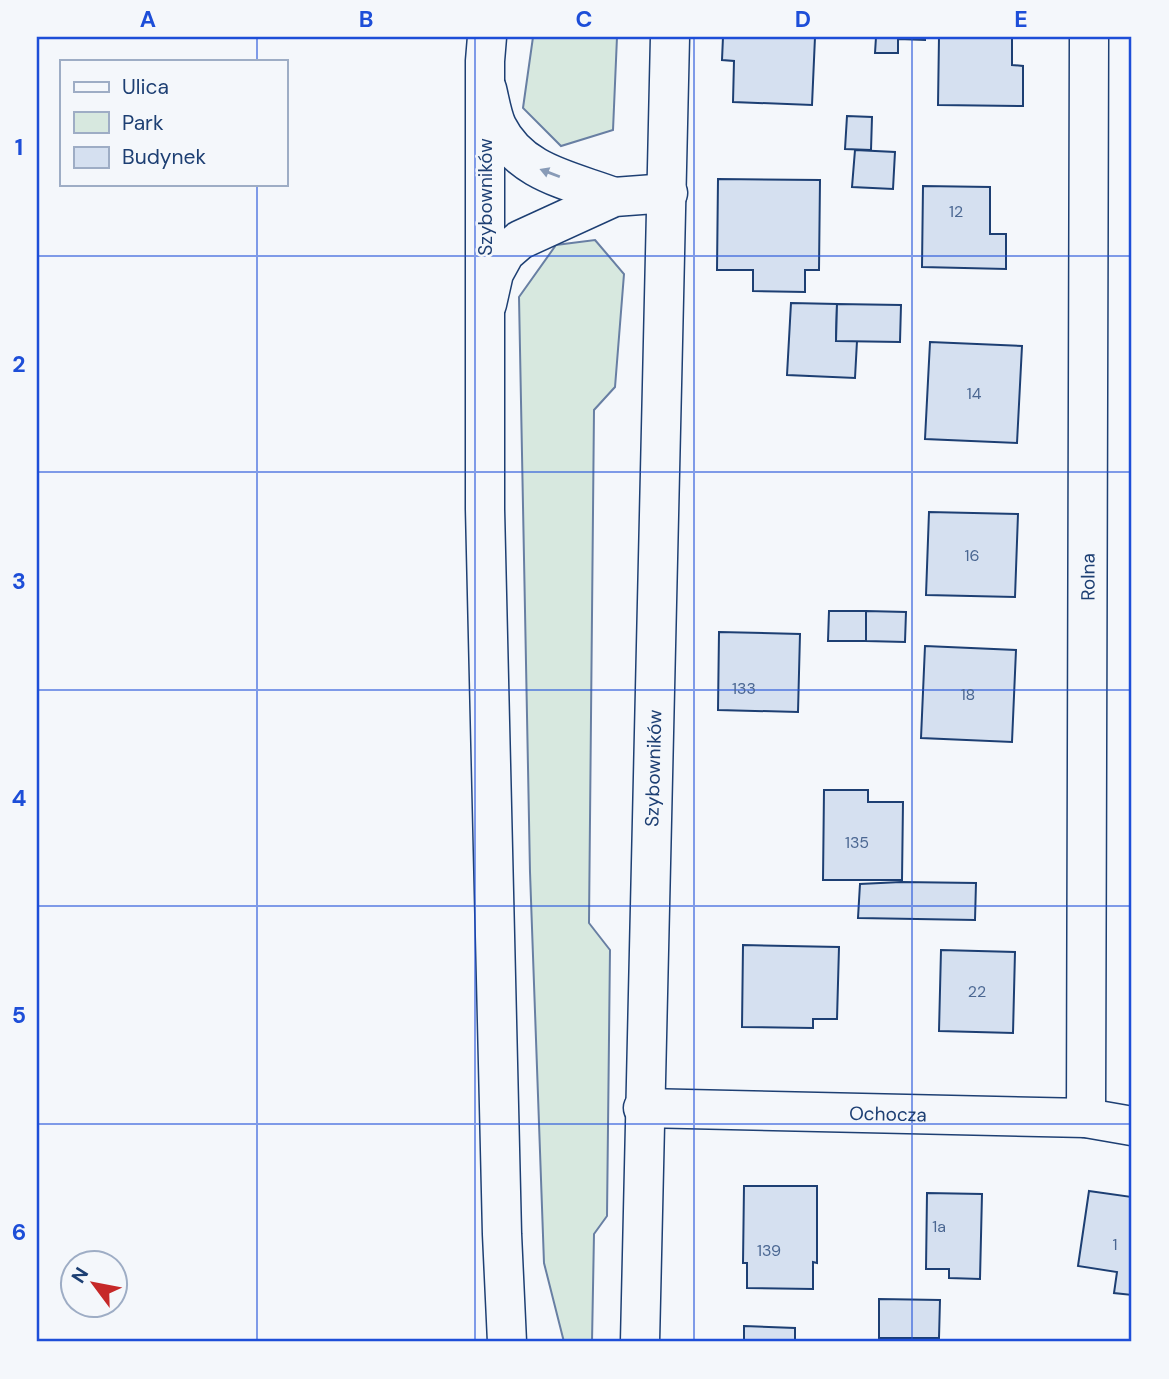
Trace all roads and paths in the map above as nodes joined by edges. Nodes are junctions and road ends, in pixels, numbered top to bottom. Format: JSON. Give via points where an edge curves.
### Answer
{"nodes":[{"id":1,"x":487,"y":37,"type":"edge"},
{"id":2,"x":670,"y":37,"type":"edge"},
{"id":3,"x":1089,"y":37,"type":"edge"},
{"id":4,"x":485,"y":81,"type":"junction"},
{"id":5,"x":668,"y":193,"type":"junction"},
{"id":6,"x":614,"y":197,"type":"junction"},
{"id":7,"x":485,"y":312,"type":"junction"},
{"id":8,"x":643,"y":1108,"type":"junction"},
{"id":9,"x":1086,"y":1118,"type":"junction"},
{"id":10,"x":1132,"y":1126,"type":"edge"},
{"id":11,"x":507,"y":1342,"type":"edge"},
{"id":12,"x":640,"y":1342,"type":"edge"}],
"edges":[{"from":1,"to":4,"type":"street","name":"Szybowników"},
{"from":2,"to":5,"type":"street","name":"Szybowników"},
{"from":3,"to":9,"type":"street","name":"Rolna"},
{"from":6,"to":4,"type":"street","name":"Szybowników","one_way":true,"via":[[525,163],[496,125]]},
{"from":4,"to":7,"type":"street","name":"Szybowników"},
{"from":5,"to":6,"type":"street","name":"Szybowników"},
{"from":5,"to":8,"type":"street","name":"Szybowników"},
{"from":6,"to":7,"type":"street","name":"Szybowników","via":[[520,240],[505,253]]},
{"from":7,"to":11,"type":"street","name":"Szybowników","via":[[485,509]]},
{"from":8,"to":9,"type":"street","name":"Ochocza"},
{"from":8,"to":12,"type":"street","name":"Szybowników"},
{"from":9,"to":10,"type":"street","name":"Ochocza"}]}
